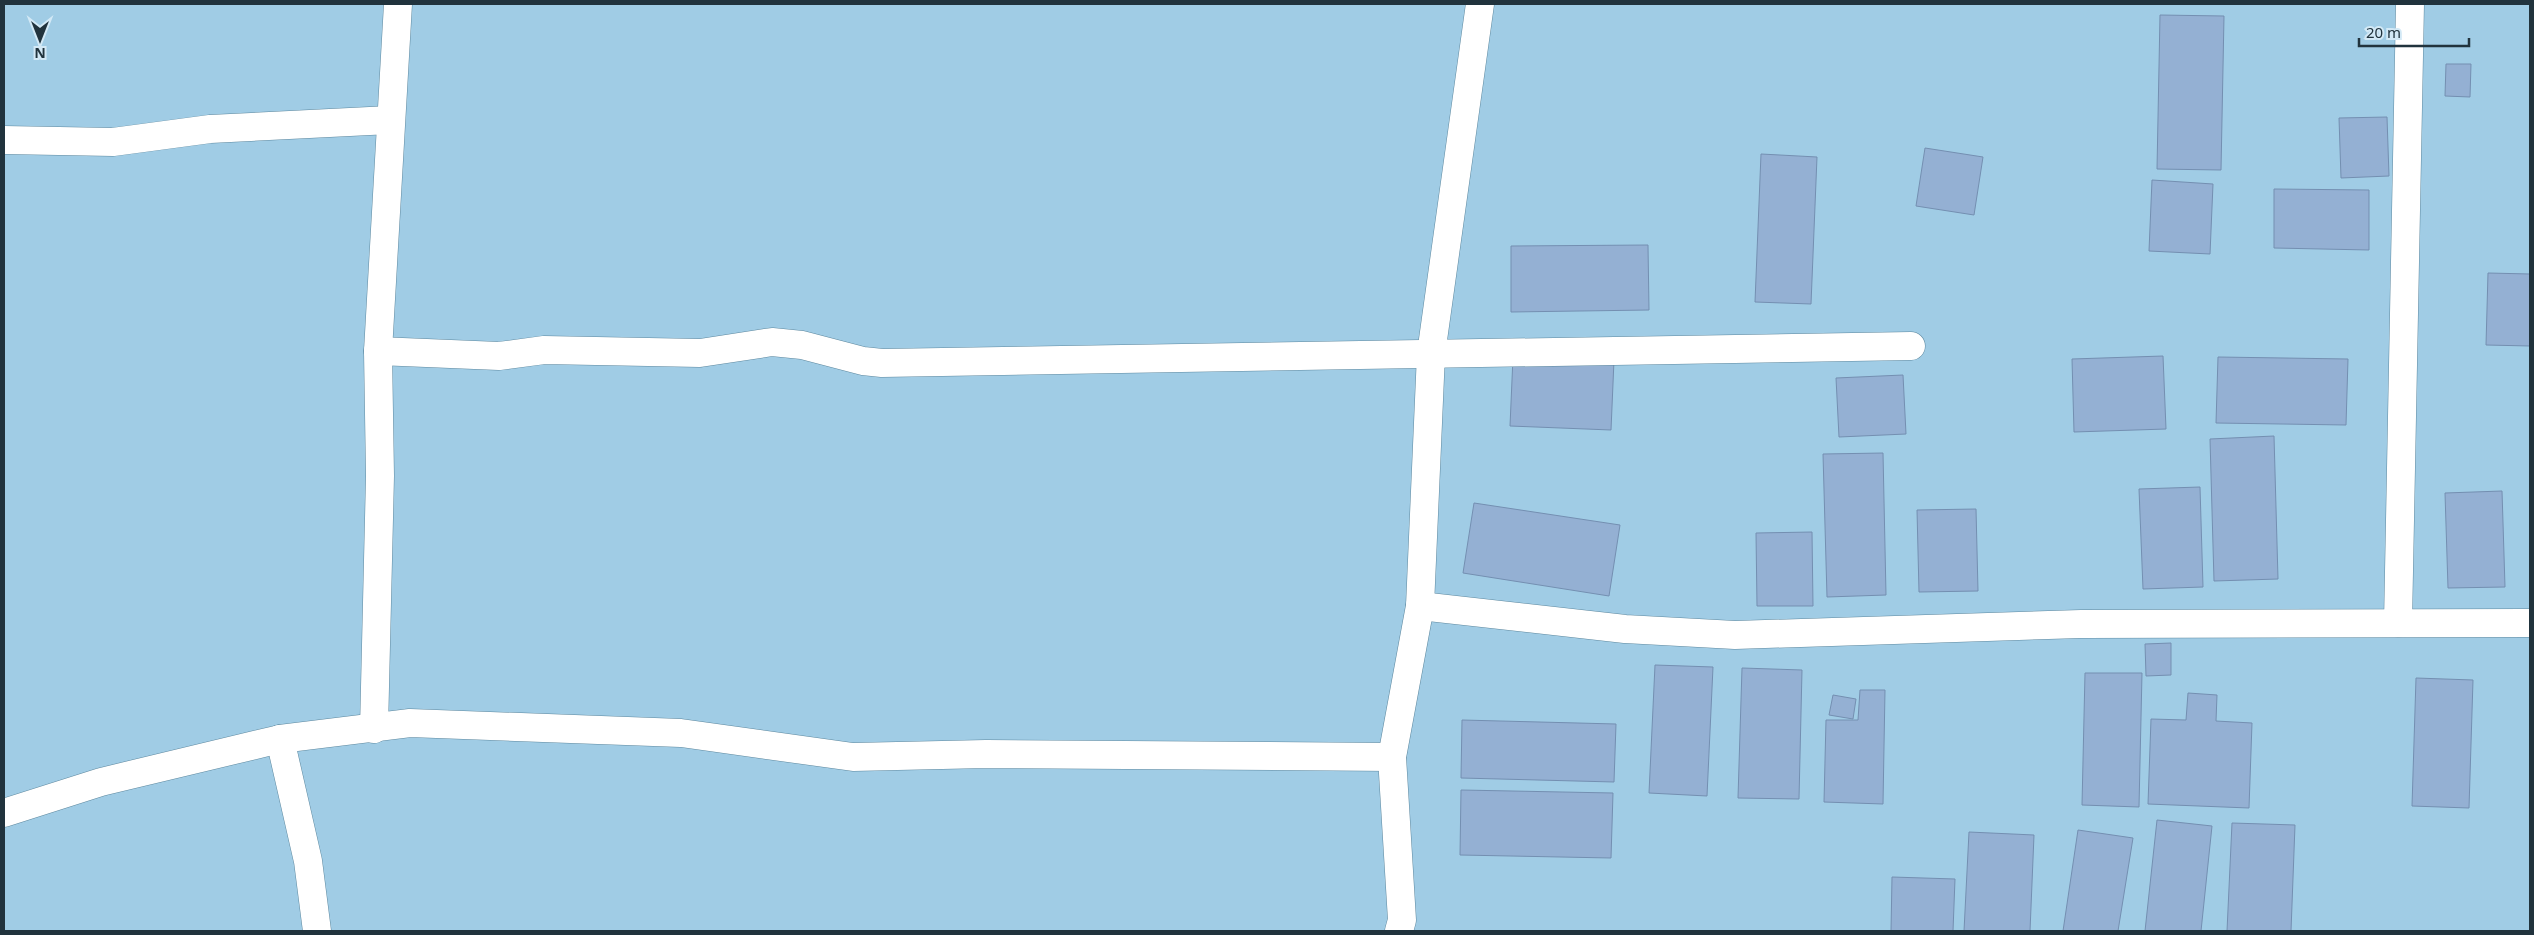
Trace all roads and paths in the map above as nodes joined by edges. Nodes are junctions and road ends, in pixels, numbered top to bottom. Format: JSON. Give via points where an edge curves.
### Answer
{"nodes":[{"id":1,"x":398,"y":4,"type":"edge"},
{"id":2,"x":1480,"y":4,"type":"edge"},
{"id":3,"x":2410,"y":4,"type":"edge"},
{"id":4,"x":390,"y":120,"type":"junction"},
{"id":5,"x":4,"y":140,"type":"edge"},
{"id":6,"x":1911,"y":346,"type":"dead end"},
{"id":7,"x":378,"y":351,"type":"junction"},
{"id":8,"x":1432,"y":354,"type":"junction"},
{"id":9,"x":1420,"y":606,"type":"junction"},
{"id":10,"x":2398,"y":623,"type":"junction"},
{"id":11,"x":2530,"y":623,"type":"edge"},
{"id":12,"x":374,"y":729,"type":"junction"},
{"id":13,"x":280,"y":739,"type":"junction"},
{"id":14,"x":1392,"y":757,"type":"junction"},
{"id":15,"x":4,"y":813,"type":"edge"},
{"id":16,"x":317,"y":931,"type":"edge"},
{"id":17,"x":1399,"y":931,"type":"edge"}],
"edges":[{"from":1,"to":4,"type":"street"},
{"from":2,"to":8,"type":"street"},
{"from":3,"to":10,"type":"street"},
{"from":4,"to":5,"type":"street","via":[[210,129],[113,142]]},
{"from":4,"to":7,"type":"street"},
{"from":6,"to":8,"type":"street"},
{"from":7,"to":8,"type":"street","via":[[499,356],[544,350],[700,353],[772,342],[802,345],[882,363]]},
{"from":7,"to":12,"type":"street","via":[[380,476]]},
{"from":8,"to":9,"type":"street"},
{"from":9,"to":10,"type":"street","via":[[1625,629],[1734,635],[2081,624]]},
{"from":9,"to":14,"type":"street"},
{"from":10,"to":11,"type":"street"},
{"from":12,"to":13,"type":"street"},
{"from":12,"to":14,"type":"street","via":[[410,723],[681,733],[853,757],[986,754]]},
{"from":13,"to":15,"type":"street","via":[[101,782]]},
{"from":13,"to":16,"type":"street","via":[[308,861]]},
{"from":14,"to":17,"type":"street","via":[[1402,920]]}]}
